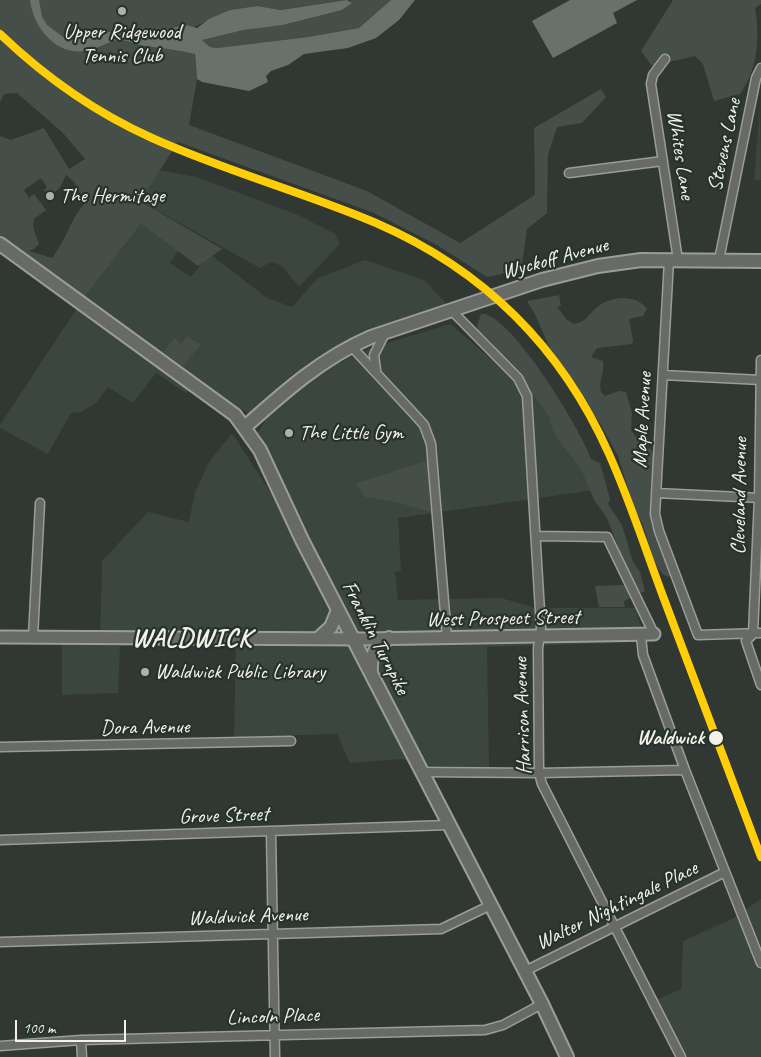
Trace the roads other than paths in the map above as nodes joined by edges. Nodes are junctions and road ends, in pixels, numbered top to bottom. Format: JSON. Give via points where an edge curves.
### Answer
{"nodes":[{"id":1,"x":665,"y":60,"type":"dead end"},
{"id":2,"x":761,"y":68,"type":"edge"},
{"id":3,"x":663,"y":161,"type":"junction"},
{"id":4,"x":569,"y":173,"type":"dead end"},
{"id":5,"x":0,"y":244,"type":"edge"},
{"id":6,"x":674,"y":260,"type":"junction"},
{"id":7,"x":719,"y":260,"type":"junction"},
{"id":8,"x":761,"y":261,"type":"edge"},
{"id":9,"x":457,"y":308,"type":"junction"},
{"id":10,"x":385,"y":333,"type":"junction"},
{"id":11,"x":351,"y":346,"type":"junction"},
{"id":12,"x":761,"y":360,"type":"edge"},
{"id":13,"x":377,"y":372,"type":"junction"},
{"id":14,"x":664,"y":375,"type":"junction"},
{"id":15,"x":760,"y":380,"type":"edge"},
{"id":16,"x":245,"y":427,"type":"junction"},
{"id":17,"x":656,"y":493,"type":"junction"},
{"id":18,"x":760,"y":498,"type":"edge"},
{"id":19,"x":40,"y":503,"type":"dead end"},
{"id":20,"x":536,"y":536,"type":"junction"},
{"id":21,"x":338,"y":610,"type":"junction"},
{"id":22,"x":757,"y":633,"type":"edge"},
{"id":23,"x":654,"y":634,"type":"joint"},
{"id":24,"x":642,"y":636,"type":"junction"},
{"id":25,"x":0,"y":637,"type":"edge"},
{"id":26,"x":33,"y":637,"type":"junction"},
{"id":27,"x":540,"y":637,"type":"junction"},
{"id":28,"x":319,"y":638,"type":"junction"},
{"id":29,"x":389,"y":638,"type":"junction"},
{"id":30,"x":447,"y":638,"type":"junction"},
{"id":31,"x":352,"y":639,"type":"junction"},
{"id":32,"x":371,"y":675,"type":"junction"},
{"id":33,"x":761,"y":685,"type":"edge"},
{"id":34,"x":291,"y":741,"type":"dead end"},
{"id":35,"x":0,"y":747,"type":"edge"},
{"id":36,"x":685,"y":770,"type":"junction"},
{"id":37,"x":422,"y":772,"type":"junction"},
{"id":38,"x":539,"y":773,"type":"junction"},
{"id":39,"x":449,"y":825,"type":"junction"},
{"id":40,"x":271,"y":832,"type":"junction"},
{"id":41,"x":0,"y":840,"type":"edge"},
{"id":42,"x":725,"y":872,"type":"junction"},
{"id":43,"x":491,"y":905,"type":"junction"},
{"id":44,"x":615,"y":928,"type":"junction"},
{"id":45,"x":272,"y":933,"type":"junction"},
{"id":46,"x":0,"y":942,"type":"edge"},
{"id":47,"x":761,"y":963,"type":"edge"},
{"id":48,"x":525,"y":971,"type":"junction"},
{"id":49,"x":542,"y":1004,"type":"junction"},
{"id":50,"x":274,"y":1035,"type":"junction"},
{"id":51,"x":81,"y":1040,"type":"junction"},
{"id":52,"x":0,"y":1046,"type":"edge"},
{"id":53,"x":82,"y":1057,"type":"edge"},
{"id":54,"x":275,"y":1057,"type":"edge"},
{"id":55,"x":567,"y":1057,"type":"edge"},
{"id":56,"x":681,"y":1057,"type":"edge"}],
"edges":[{"from":1,"to":3,"type":"street","name":"Whites Lane","via":[[653,75],[651,84]]},
{"from":2,"to":7,"type":"street","name":"Stevens Lane","via":[[756,78]]},
{"from":3,"to":4,"type":"street"},
{"from":3,"to":6,"type":"street","name":"Whites Lane"},
{"from":5,"to":16,"type":"main road","name":"Franklin Turnpike","via":[[235,415]]},
{"from":6,"to":7,"type":"main road","name":"Wyckoff Avenue"},
{"from":6,"to":9,"type":"main road","name":"Wyckoff Avenue","via":[[640,260],[598,266]]},
{"from":6,"to":14,"type":"street","name":"Maple Avenue"},
{"from":7,"to":8,"type":"main road","name":"Wyckoff Avenue"},
{"from":9,"to":10,"type":"main road","name":"Wyckoff Avenue"},
{"from":9,"to":20,"type":"street","name":"Harrison Avenue","via":[[523,386],[528,406]]},
{"from":10,"to":11,"type":"main road","name":"Wyckoff Avenue"},
{"from":10,"to":13,"type":"street","via":[[374,355]]},
{"from":11,"to":13,"type":"street"},
{"from":11,"to":16,"type":"main road","name":"Wyckoff Avenue","via":[[314,369]]},
{"from":12,"to":15,"type":"street","name":"Cleveland Avenue"},
{"from":13,"to":30,"type":"street","via":[[424,425],[431,444]]},
{"from":14,"to":15,"type":"street"},
{"from":14,"to":17,"type":"street","name":"Maple Avenue"},
{"from":15,"to":18,"type":"street","name":"Cleveland Avenue"},
{"from":16,"to":21,"type":"main road","name":"Franklin Turnpike","via":[[260,450]]},
{"from":17,"to":18,"type":"street"},
{"from":17,"to":22,"type":"street","name":"Maple Avenue","via":[[657,523],[698,634]]},
{"from":18,"to":22,"type":"street","name":"Cleveland Avenue"},
{"from":19,"to":26,"type":"street"},
{"from":20,"to":23,"type":"street","via":[[606,537]]},
{"from":20,"to":27,"type":"street","name":"Harrison Avenue"},
{"from":21,"to":28,"type":"main road","via":[[331,626]]},
{"from":21,"to":31,"type":"main road","name":"Franklin Turnpike"},
{"from":22,"to":33,"type":"street","name":"Cleveland Avenue","via":[[746,641]]},
{"from":23,"to":24,"type":"street","name":"West Prospect Street"},
{"from":24,"to":27,"type":"street","name":"West Prospect Street"},
{"from":24,"to":36,"type":"street","via":[[643,655]]},
{"from":25,"to":26,"type":"street","name":"West Prospect Street"},
{"from":26,"to":28,"type":"street","name":"West Prospect Street"},
{"from":27,"to":30,"type":"street","name":"West Prospect Street"},
{"from":27,"to":38,"type":"street","name":"Harrison Avenue"},
{"from":28,"to":31,"type":"street","name":"West Prospect Street"},
{"from":29,"to":30,"type":"street","name":"West Prospect Street"},
{"from":29,"to":31,"type":"street","name":"West Prospect Street"},
{"from":29,"to":32,"type":"main road","via":[[371,656]]},
{"from":31,"to":32,"type":"main road","name":"Franklin Turnpike"},
{"from":32,"to":37,"type":"main road","name":"Franklin Turnpike"},
{"from":34,"to":35,"type":"street","name":"Dora Avenue"},
{"from":36,"to":38,"type":"street"},
{"from":36,"to":42,"type":"street"},
{"from":37,"to":38,"type":"street"},
{"from":37,"to":39,"type":"main road","name":"Franklin Turnpike"},
{"from":38,"to":44,"type":"street","name":"Harrison Avenue"},
{"from":39,"to":40,"type":"street","name":"Grove Street"},
{"from":39,"to":43,"type":"main road","name":"Franklin Turnpike"},
{"from":40,"to":41,"type":"street","name":"Grove Street"},
{"from":40,"to":45,"type":"street"},
{"from":42,"to":44,"type":"street","name":"Walter Nightingale Place"},
{"from":42,"to":47,"type":"street"},
{"from":43,"to":45,"type":"street","name":"Waldwick Avenue","via":[[442,929]]},
{"from":43,"to":48,"type":"main road","name":"Franklin Turnpike"},
{"from":44,"to":48,"type":"street","name":"Walter Nightingale Place"},
{"from":44,"to":56,"type":"street","name":"Harrison Avenue"},
{"from":45,"to":46,"type":"street","name":"Waldwick Avenue"},
{"from":45,"to":50,"type":"street"},
{"from":48,"to":49,"type":"main road","name":"Franklin Turnpike"},
{"from":49,"to":50,"type":"street","name":"Lincoln Place","via":[[503,1025],[485,1030]]},
{"from":49,"to":55,"type":"main road","name":"Franklin Turnpike"},
{"from":50,"to":51,"type":"street","name":"Lincoln Place"},
{"from":50,"to":54,"type":"street"},
{"from":51,"to":52,"type":"street","name":"Lincoln Place"},
{"from":51,"to":53,"type":"street"}]}
